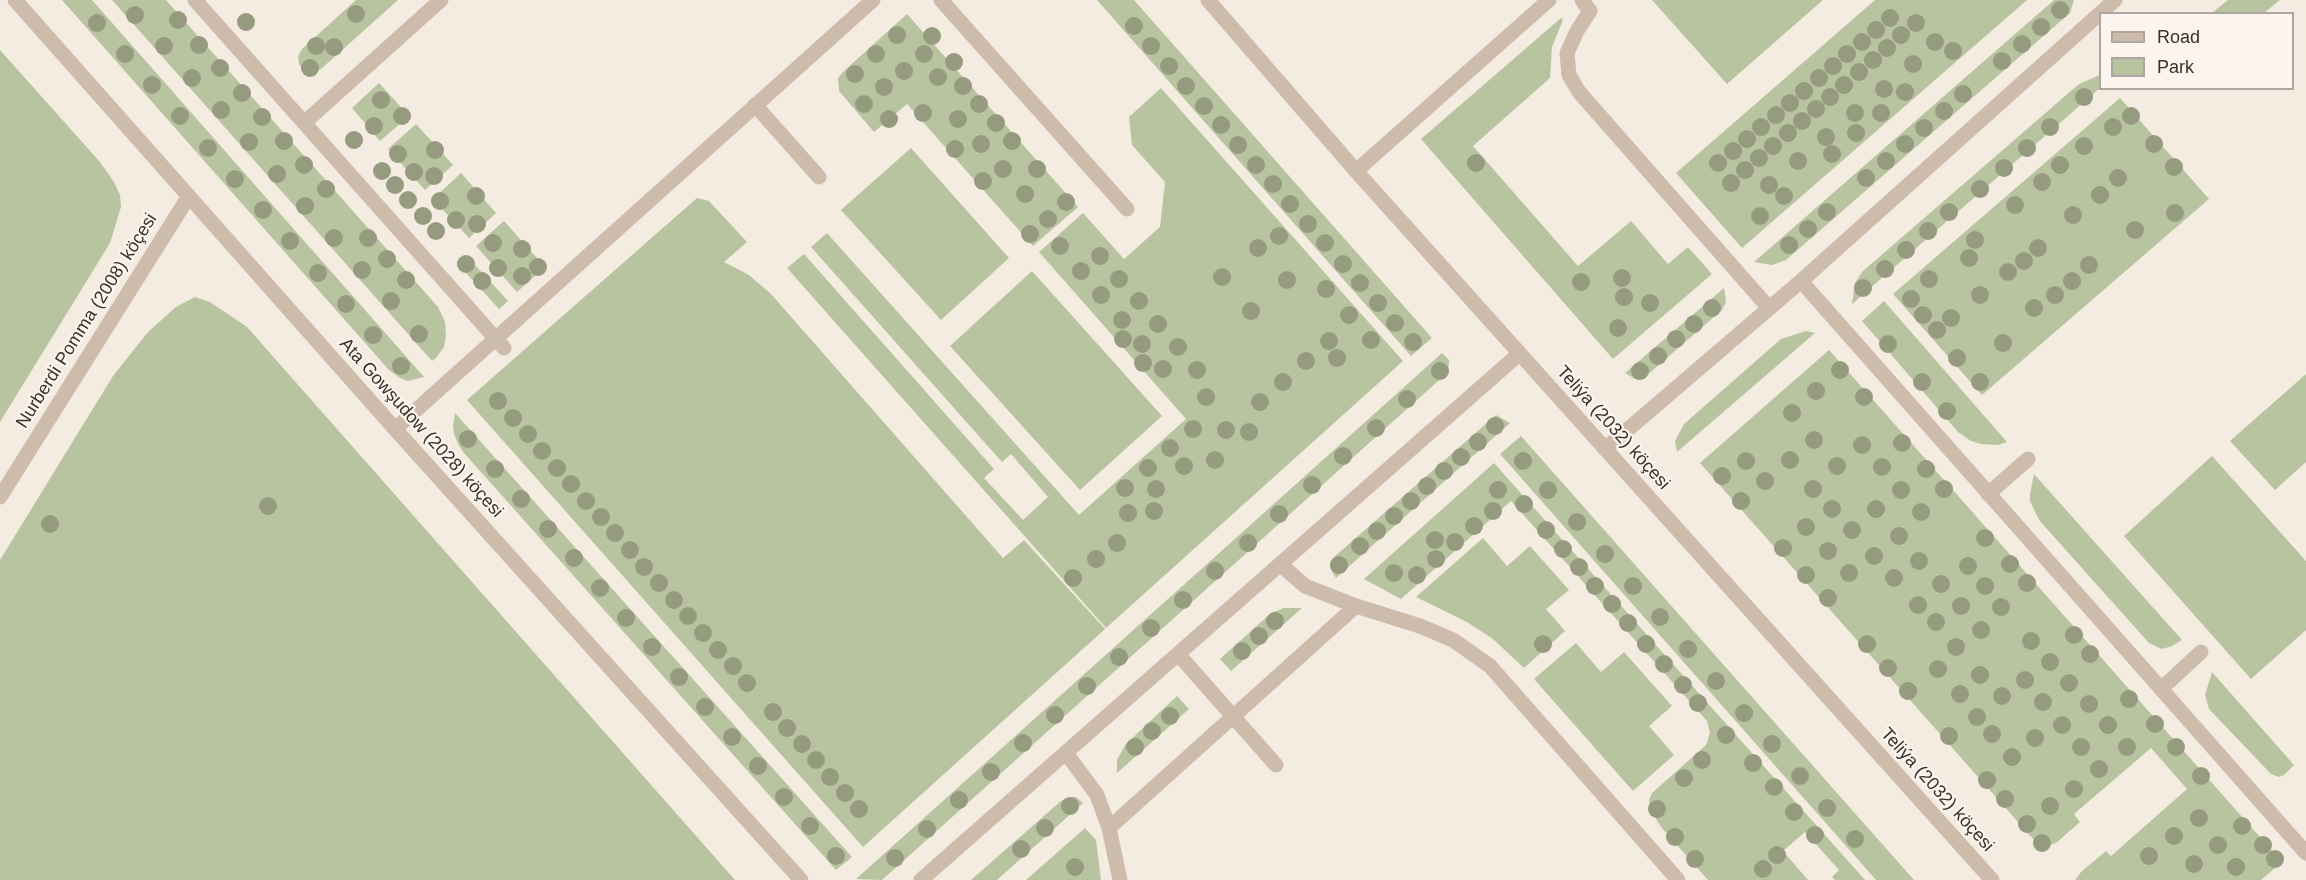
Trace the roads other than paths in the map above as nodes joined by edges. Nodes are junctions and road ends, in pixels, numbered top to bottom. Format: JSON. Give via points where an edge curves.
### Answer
{"nodes":[{"id":1,"x":15,"y":0,"type":"edge"},
{"id":2,"x":195,"y":0,"type":"edge"},
{"id":3,"x":441,"y":0,"type":"edge"},
{"id":4,"x":873,"y":0,"type":"edge"},
{"id":5,"x":941,"y":0,"type":"edge"},
{"id":6,"x":1208,"y":0,"type":"edge"},
{"id":7,"x":1549,"y":0,"type":"edge"},
{"id":8,"x":1582,"y":0,"type":"edge"},
{"id":9,"x":2115,"y":0,"type":"edge"},
{"id":10,"x":2102,"y":12,"type":"edge"},
{"id":11,"x":2099,"y":14,"type":"edge"},
{"id":12,"x":755,"y":105,"type":"junction"},
{"id":13,"x":304,"y":123,"type":"junction"},
{"id":14,"x":1356,"y":171,"type":"junction"},
{"id":15,"x":819,"y":177,"type":"dead end"},
{"id":16,"x":189,"y":196,"type":"junction"},
{"id":17,"x":1127,"y":209,"type":"dead end"},
{"id":18,"x":1801,"y":281,"type":"junction"},
{"id":19,"x":1769,"y":308,"type":"junction"},
{"id":20,"x":500,"y":343,"type":"junction"},
{"id":21,"x":1520,"y":354,"type":"junction"},
{"id":22,"x":395,"y":429,"type":"junction"},
{"id":23,"x":1605,"y":449,"type":"junction"},
{"id":24,"x":2028,"y":459,"type":"dead end"},
{"id":25,"x":1988,"y":494,"type":"junction"},
{"id":26,"x":0,"y":497,"type":"edge"},
{"id":27,"x":1280,"y":564,"type":"junction"},
{"id":28,"x":1356,"y":606,"type":"junction"},
{"id":29,"x":2201,"y":652,"type":"dead end"},
{"id":30,"x":1178,"y":654,"type":"junction"},
{"id":31,"x":2161,"y":689,"type":"junction"},
{"id":32,"x":1233,"y":716,"type":"junction"},
{"id":33,"x":1066,"y":753,"type":"junction"},
{"id":34,"x":1276,"y":765,"type":"dead end"},
{"id":35,"x":1109,"y":828,"type":"junction"},
{"id":36,"x":2306,"y":853,"type":"edge"},
{"id":37,"x":801,"y":880,"type":"edge"},
{"id":38,"x":921,"y":880,"type":"edge"},
{"id":39,"x":1120,"y":880,"type":"edge"},
{"id":40,"x":1678,"y":880,"type":"edge"},
{"id":41,"x":1992,"y":880,"type":"edge"}],
"edges":[{"from":1,"to":16,"type":"street","name":"Ata Gowşudow (2028) köçesi"},
{"from":2,"to":13,"type":"street"},
{"from":3,"to":13,"type":"street"},
{"from":4,"to":12,"type":"street"},
{"from":5,"to":17,"type":"street"},
{"from":6,"to":14,"type":"street","name":"Teliýa (2032) köçesi"},
{"from":7,"to":14,"type":"street"},
{"from":8,"to":19,"type":"street","via":[[1590,11],[1567,53],[1569,75],[1579,92]]},
{"from":9,"to":10,"type":"street"},
{"from":11,"to":18,"type":"street"},
{"from":12,"to":15,"type":"street"},
{"from":12,"to":20,"type":"street"},
{"from":13,"to":20,"type":"street"},
{"from":14,"to":21,"type":"street","name":"Teliýa (2032) köçesi"},
{"from":16,"to":22,"type":"street","name":"Ata Gowşudow (2028) köçesi"},
{"from":16,"to":26,"type":"street","name":"Nurberdi Pomma (2008) köçesi"},
{"from":18,"to":19,"type":"street"},
{"from":18,"to":25,"type":"street"},
{"from":19,"to":23,"type":"street"},
{"from":20,"to":22,"type":"street"},
{"from":21,"to":23,"type":"street","name":"Teliýa (2032) köçesi"},
{"from":21,"to":27,"type":"street"},
{"from":22,"to":37,"type":"street","name":"Ata Gowşudow (2028) köçesi"},
{"from":23,"to":41,"type":"street","name":"Teliýa (2032) köçesi"},
{"from":24,"to":25,"type":"street"},
{"from":25,"to":31,"type":"street"},
{"from":27,"to":28,"type":"street","via":[[1305,586]]},
{"from":27,"to":30,"type":"street"},
{"from":28,"to":32,"type":"street"},
{"from":28,"to":40,"type":"street","via":[[1453,640],[1490,666]]},
{"from":29,"to":31,"type":"street"},
{"from":30,"to":32,"type":"street"},
{"from":30,"to":33,"type":"street"},
{"from":31,"to":36,"type":"street"},
{"from":32,"to":34,"type":"street"},
{"from":32,"to":35,"type":"street"},
{"from":33,"to":35,"type":"street","via":[[1097,795]]},
{"from":33,"to":38,"type":"street"},
{"from":35,"to":39,"type":"street"}]}
